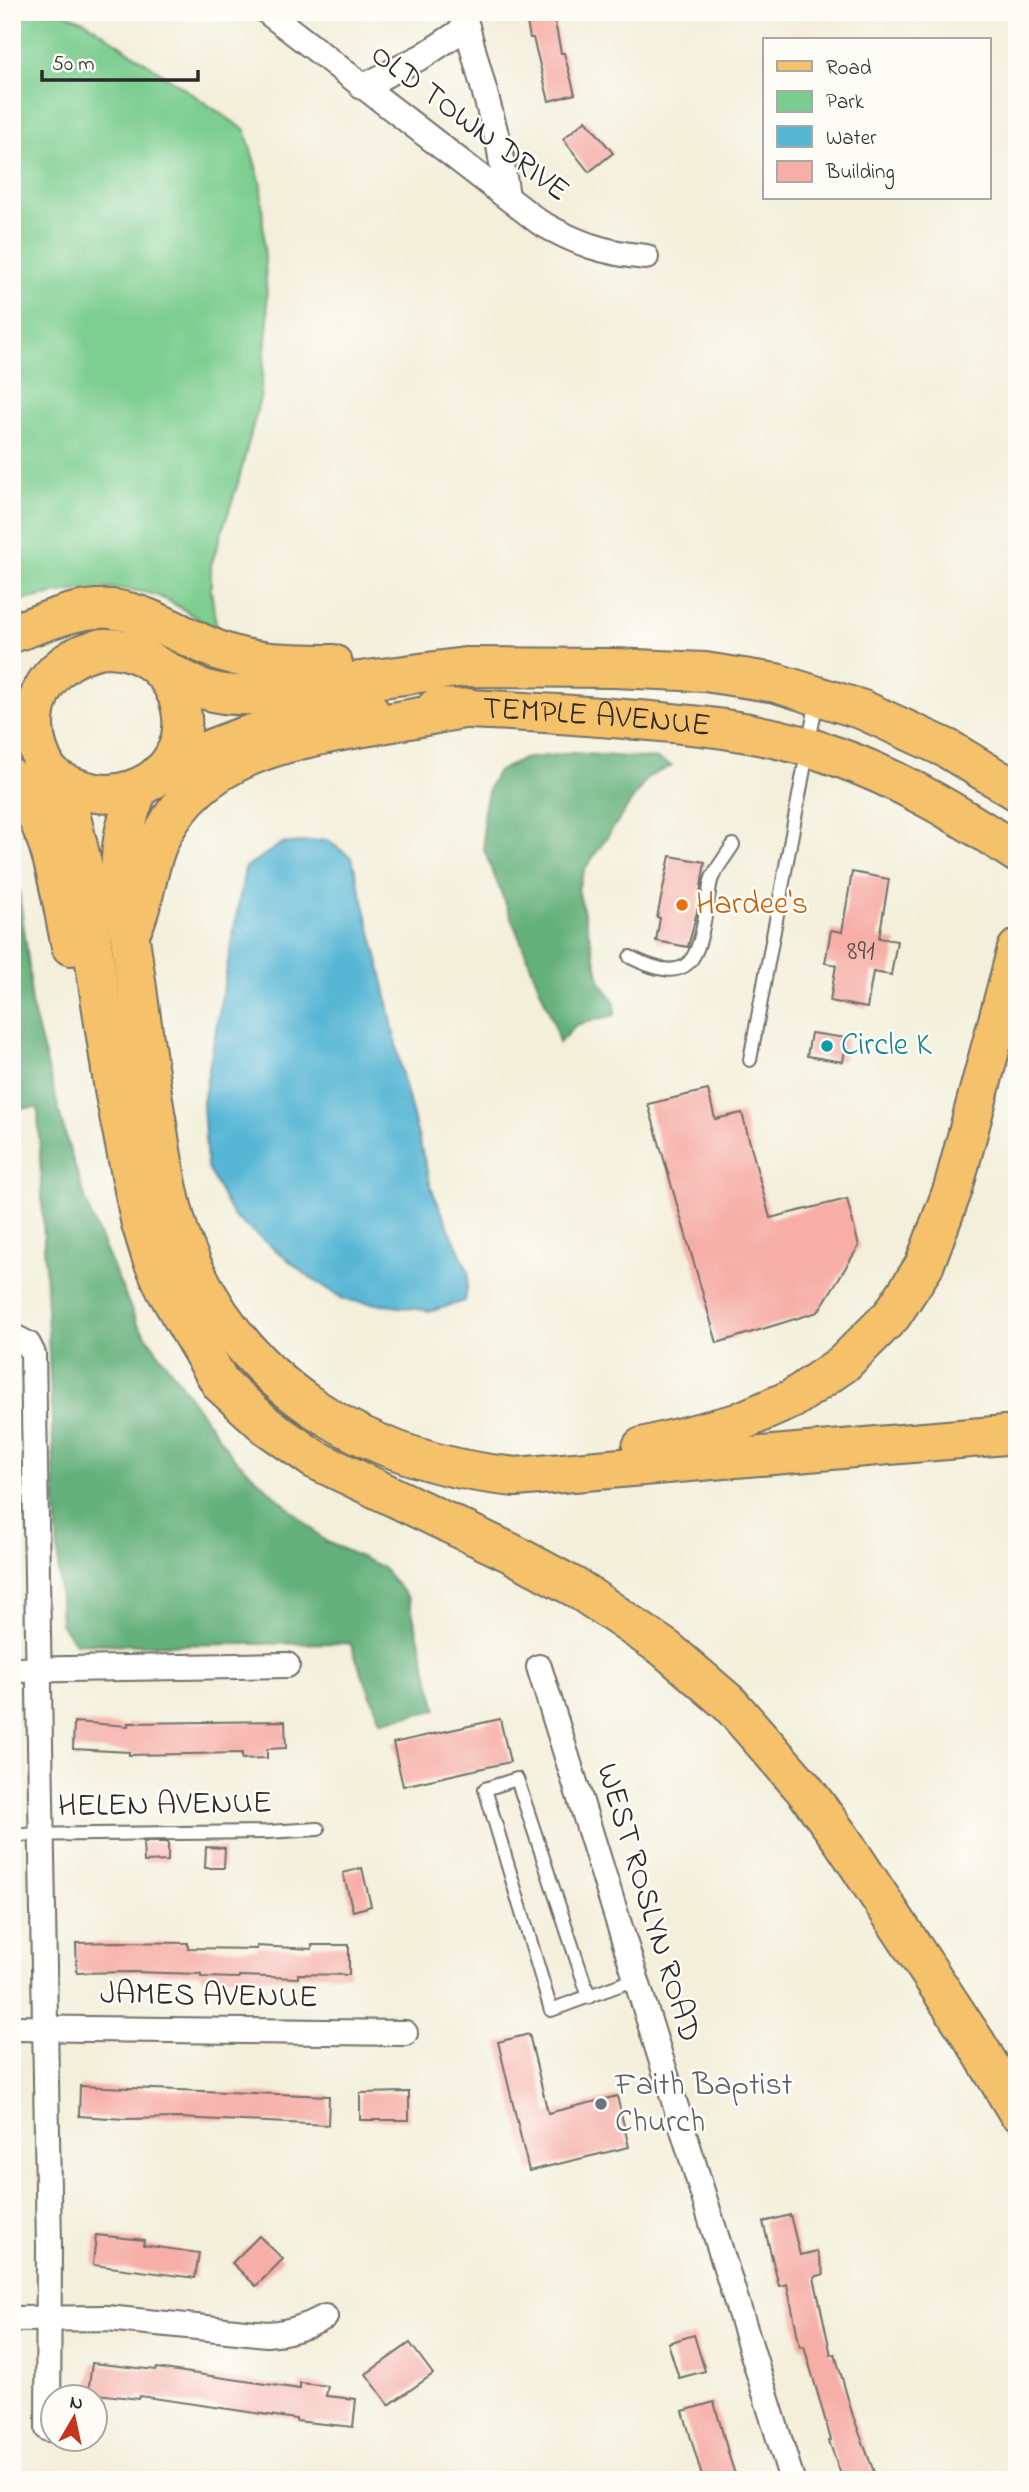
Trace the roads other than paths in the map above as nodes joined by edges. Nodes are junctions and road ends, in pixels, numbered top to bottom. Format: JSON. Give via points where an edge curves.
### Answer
{"nodes":[{"id":1,"x":267,"y":12,"type":"edge"},
{"id":2,"x":464,"y":20,"type":"edge"},
{"id":3,"x":362,"y":86,"type":"junction"},
{"id":4,"x":507,"y":196,"type":"junction"},
{"id":5,"x":646,"y":257,"type":"dead end"},
{"id":6,"x":12,"y":633,"type":"edge"},
{"id":7,"x":103,"y":648,"type":"junction"},
{"id":8,"x":12,"y":659,"type":"edge"},
{"id":9,"x":159,"y":667,"type":"junction"},
{"id":10,"x":465,"y":667,"type":"junction"},
{"id":11,"x":818,"y":695,"type":"junction"},
{"id":12,"x":468,"y":708,"type":"junction"},
{"id":13,"x":12,"y":738,"type":"edge"},
{"id":14,"x":808,"y":747,"type":"junction"},
{"id":15,"x":57,"y":778,"type":"junction"},
{"id":16,"x":12,"y":779,"type":"edge"},
{"id":17,"x":150,"y":780,"type":"junction"},
{"id":18,"x":1017,"y":792,"type":"edge"},
{"id":19,"x":733,"y":845,"type":"dead end"},
{"id":20,"x":1017,"y":853,"type":"edge"},
{"id":21,"x":130,"y":935,"type":"junction"},
{"id":22,"x":1017,"y":948,"type":"edge"},
{"id":23,"x":630,"y":957,"type":"dead end"},
{"id":24,"x":103,"y":1016,"type":"junction"},
{"id":25,"x":750,"y":1060,"type":"dead end"},
{"id":26,"x":184,"y":1324,"type":"junction"},
{"id":27,"x":17,"y":1337,"type":"edge"},
{"id":28,"x":1017,"y":1434,"type":"edge"},
{"id":29,"x":1017,"y":1453,"type":"edge"},
{"id":30,"x":418,"y":1458,"type":"junction"},
{"id":31,"x":287,"y":1665,"type":"dead end"},
{"id":32,"x":539,"y":1667,"type":"dead end"},
{"id":33,"x":39,"y":1669,"type":"junction"},
{"id":34,"x":12,"y":1670,"type":"edge"},
{"id":35,"x":318,"y":1829,"type":"dead end"},
{"id":36,"x":12,"y":1835,"type":"edge"},
{"id":37,"x":42,"y":1835,"type":"junction"},
{"id":38,"x":636,"y":1979,"type":"junction"},
{"id":39,"x":589,"y":1997,"type":"junction"},
{"id":40,"x":12,"y":2028,"type":"edge"},
{"id":41,"x":44,"y":2028,"type":"junction"},
{"id":42,"x":405,"y":2033,"type":"dead end"},
{"id":43,"x":1017,"y":2111,"type":"edge"},
{"id":44,"x":325,"y":2317,"type":"dead end"},
{"id":45,"x":12,"y":2319,"type":"edge"},
{"id":46,"x":49,"y":2319,"type":"junction"},
{"id":47,"x":48,"y":2384,"type":"edge"},
{"id":48,"x":792,"y":2480,"type":"edge"}],
"edges":[{"from":1,"to":3,"type":"street","name":"OLD TOWN DRIVE"},
{"from":2,"to":3,"type":"street","via":[[423,55]]},
{"from":2,"to":4,"type":"street","via":[[499,145]]},
{"from":3,"to":4,"type":"street","name":"OLD TOWN DRIVE"},
{"from":4,"to":5,"type":"street","name":"OLD TOWN DRIVE","via":[[570,240],[616,254]]},
{"from":6,"to":10,"type":"main road","via":[[80,611],[111,609],[139,615],[217,650],[264,663]]},
{"from":7,"to":8,"type":"main road"},
{"from":7,"to":9,"type":"main road","via":[[133,652]]},
{"from":7,"to":15,"type":"main road","via":[[65,662],[40,694],[35,711],[37,745]]},
{"from":9,"to":10,"type":"main road","name":"TEMPLE AVENUE","via":[[208,692],[237,696]]},
{"from":9,"to":17,"type":"main road","via":[[175,689],[181,733],[176,751]]},
{"from":10,"to":11,"type":"main road","name":"TEMPLE AVENUE","via":[[667,669],[742,677]]},
{"from":11,"to":14,"type":"lane"},
{"from":11,"to":18,"type":"main road","name":"TEMPLE AVENUE","via":[[912,731]]},
{"from":12,"to":14,"type":"main road","name":"TEMPLE AVENUE","via":[[705,725]]},
{"from":12,"to":17,"type":"main road","name":"TEMPLE AVENUE","via":[[373,710],[292,721],[205,750]]},
{"from":12,"to":21,"type":"main road","via":[[284,743],[248,755],[210,776],[164,831]]},
{"from":13,"to":15,"type":"main road"},
{"from":14,"to":20,"type":"main road","name":"TEMPLE AVENUE","via":[[905,786]]},
{"from":14,"to":25,"type":"lane"},
{"from":15,"to":17,"type":"main road","via":[[100,794],[126,792]]},
{"from":15,"to":24,"type":"main road","via":[[87,884]]},
{"from":16,"to":24,"type":"main road","via":[[46,833],[76,972]]},
{"from":17,"to":21,"type":"main road","via":[[124,830],[120,852]]},
{"from":19,"to":23,"type":"lane","via":[[712,879],[694,959],[671,969]]},
{"from":21,"to":30,"type":"main road","via":[[172,1206],[183,1242],[216,1310],[264,1369],[323,1416]]},
{"from":22,"to":30,"type":"main road","via":[[953,1189],[932,1247],[892,1315],[843,1364],[763,1413],[670,1441],[542,1462]]},
{"from":24,"to":26,"type":"main road","via":[[140,1220],[156,1267]]},
{"from":26,"to":29,"type":"main road","via":[[250,1393],[297,1432],[385,1477],[448,1492],[519,1497]]},
{"from":26,"to":43,"type":"main road","via":[[221,1384],[290,1444],[578,1589],[656,1642],[730,1704],[842,1840]]},
{"from":27,"to":33,"type":"street","via":[[33,1354]]},
{"from":28,"to":30,"type":"main road","via":[[516,1477]]},
{"from":31,"to":33,"type":"street"},
{"from":32,"to":38,"type":"street","name":"WEST ROSLYN ROAD"},
{"from":33,"to":34,"type":"street"},
{"from":33,"to":37,"type":"street"},
{"from":35,"to":37,"type":"lane","name":"HELEN AVENUE"},
{"from":36,"to":37,"type":"lane","name":"HELEN AVENUE"},
{"from":37,"to":41,"type":"street"},
{"from":38,"to":39,"type":"lane"},
{"from":38,"to":48,"type":"street","name":"WEST ROSLYN ROAD"},
{"from":39,"to":39,"type":"lane","via":[[517,1779],[485,1789],[551,2010]]},
{"from":40,"to":41,"type":"street","name":"JAMES AVENUE"},
{"from":41,"to":42,"type":"street","name":"JAMES AVENUE"},
{"from":41,"to":46,"type":"street"},
{"from":44,"to":46,"type":"street","via":[[288,2333],[267,2334],[118,2318]]},
{"from":45,"to":46,"type":"street"},
{"from":46,"to":47,"type":"street"}]}
